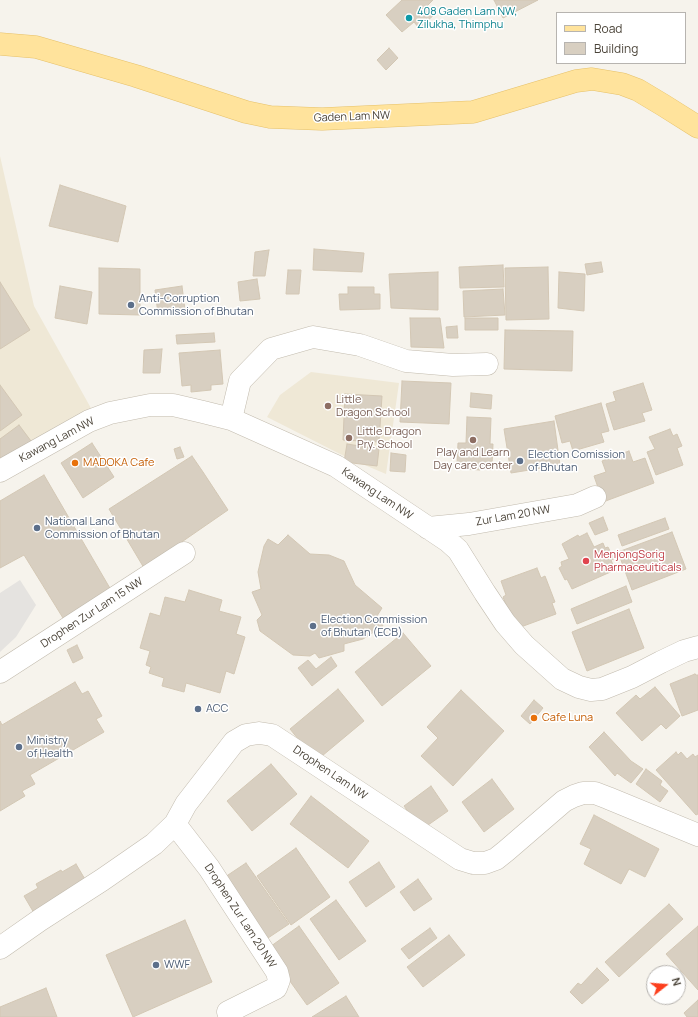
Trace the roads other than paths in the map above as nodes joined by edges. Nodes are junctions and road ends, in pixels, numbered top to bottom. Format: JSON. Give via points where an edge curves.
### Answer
{"nodes":[{"id":1,"x":0,"y":44,"type":"edge"},
{"id":2,"x":698,"y":126,"type":"edge"},
{"id":3,"x":487,"y":364,"type":"dead end"},
{"id":4,"x":231,"y":419,"type":"junction"},
{"id":5,"x":0,"y":471,"type":"edge"},
{"id":6,"x":595,"y":497,"type":"dead end"},
{"id":7,"x":428,"y":528,"type":"junction"},
{"id":8,"x":184,"y":553,"type":"dead end"},
{"id":9,"x":698,"y":647,"type":"edge"},
{"id":10,"x":0,"y":672,"type":"edge"},
{"id":11,"x":175,"y":824,"type":"junction"},
{"id":12,"x":698,"y":835,"type":"edge"},
{"id":13,"x":0,"y":948,"type":"edge"},
{"id":14,"x":228,"y":1012,"type":"dead end"}],
"edges":[{"from":1,"to":2,"type":"main road","name":"Gaden Lam NW","via":[[36,46],[246,112],[270,117],[322,119],[473,112],[592,78],[638,90]]},
{"from":3,"to":4,"type":"street","via":[[453,365],[406,361],[360,345],[313,337],[271,350],[240,381]]},
{"from":4,"to":5,"type":"street","name":"Kawang Lam NW","via":[[173,405],[150,405],[110,414],[89,421]]},
{"from":4,"to":7,"type":"street","name":"Kawang Lam NW","via":[[336,466]]},
{"from":6,"to":7,"type":"street","name":"Zur Lam 20 NW","via":[[577,505],[469,524]]},
{"from":7,"to":9,"type":"street","name":"Kawang Lam NW","via":[[458,550],[505,623],[524,645],[562,679],[579,687],[602,689]]},
{"from":8,"to":10,"type":"street","name":"Drophen Zur Lam 15 NW"},
{"from":11,"to":12,"type":"street","name":"Drophen Lam NW","via":[[186,804],[234,742],[246,735],[259,733],[272,735],[460,859],[473,863],[485,863],[496,859],[564,801],[582,793],[595,793]]},
{"from":11,"to":13,"type":"street","name":"Drophen Lam NW","via":[[154,844]]},
{"from":11,"to":14,"type":"street","name":"Drophen Zur Lam 20 NW","via":[[209,868],[277,972],[279,980],[276,988]]}]}
